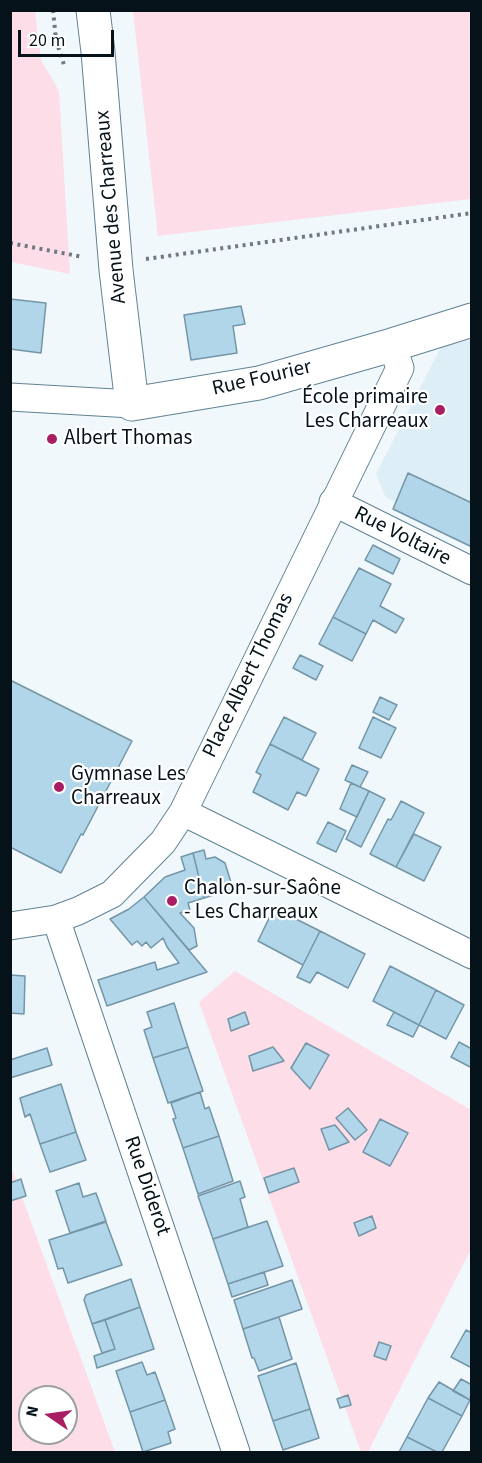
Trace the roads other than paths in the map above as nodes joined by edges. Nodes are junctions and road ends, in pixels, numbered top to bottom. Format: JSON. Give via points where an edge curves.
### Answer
{"nodes":[{"id":1,"x":93,"y":10,"type":"edge"},
{"id":2,"x":471,"y":320,"type":"edge"},
{"id":3,"x":392,"y":345,"type":"junction"},
{"id":4,"x":10,"y":397,"type":"edge"},
{"id":5,"x":132,"y":404,"type":"junction"},
{"id":6,"x":333,"y":502,"type":"junction"},
{"id":7,"x":471,"y":571,"type":"edge"},
{"id":8,"x":183,"y":812,"type":"junction"},
{"id":9,"x":56,"y":919,"type":"junction"},
{"id":10,"x":10,"y":926,"type":"edge"},
{"id":11,"x":471,"y":955,"type":"edge"},
{"id":12,"x":236,"y":1452,"type":"edge"}],
"edges":[{"from":1,"to":5,"type":"main road","name":"Avenue des Charreaux"},
{"from":2,"to":3,"type":"main road","name":"Rue Fourier"},
{"from":3,"to":5,"type":"main road","name":"Rue Fourier","via":[[259,383]]},
{"from":3,"to":6,"type":"street","name":"Place Albert Thomas","via":[[400,368]]},
{"from":4,"to":5,"type":"street","name":"Rue Fourier"},
{"from":6,"to":7,"type":"street","name":"Rue Voltaire"},
{"from":6,"to":8,"type":"street","name":"Place Albert Thomas"},
{"from":8,"to":9,"type":"street","name":"Place Albert Thomas","via":[[163,842],[112,894]]},
{"from":8,"to":11,"type":"street"},
{"from":9,"to":10,"type":"street","name":"Place Albert Thomas"},
{"from":9,"to":12,"type":"street","name":"Rue Diderot"}]}
